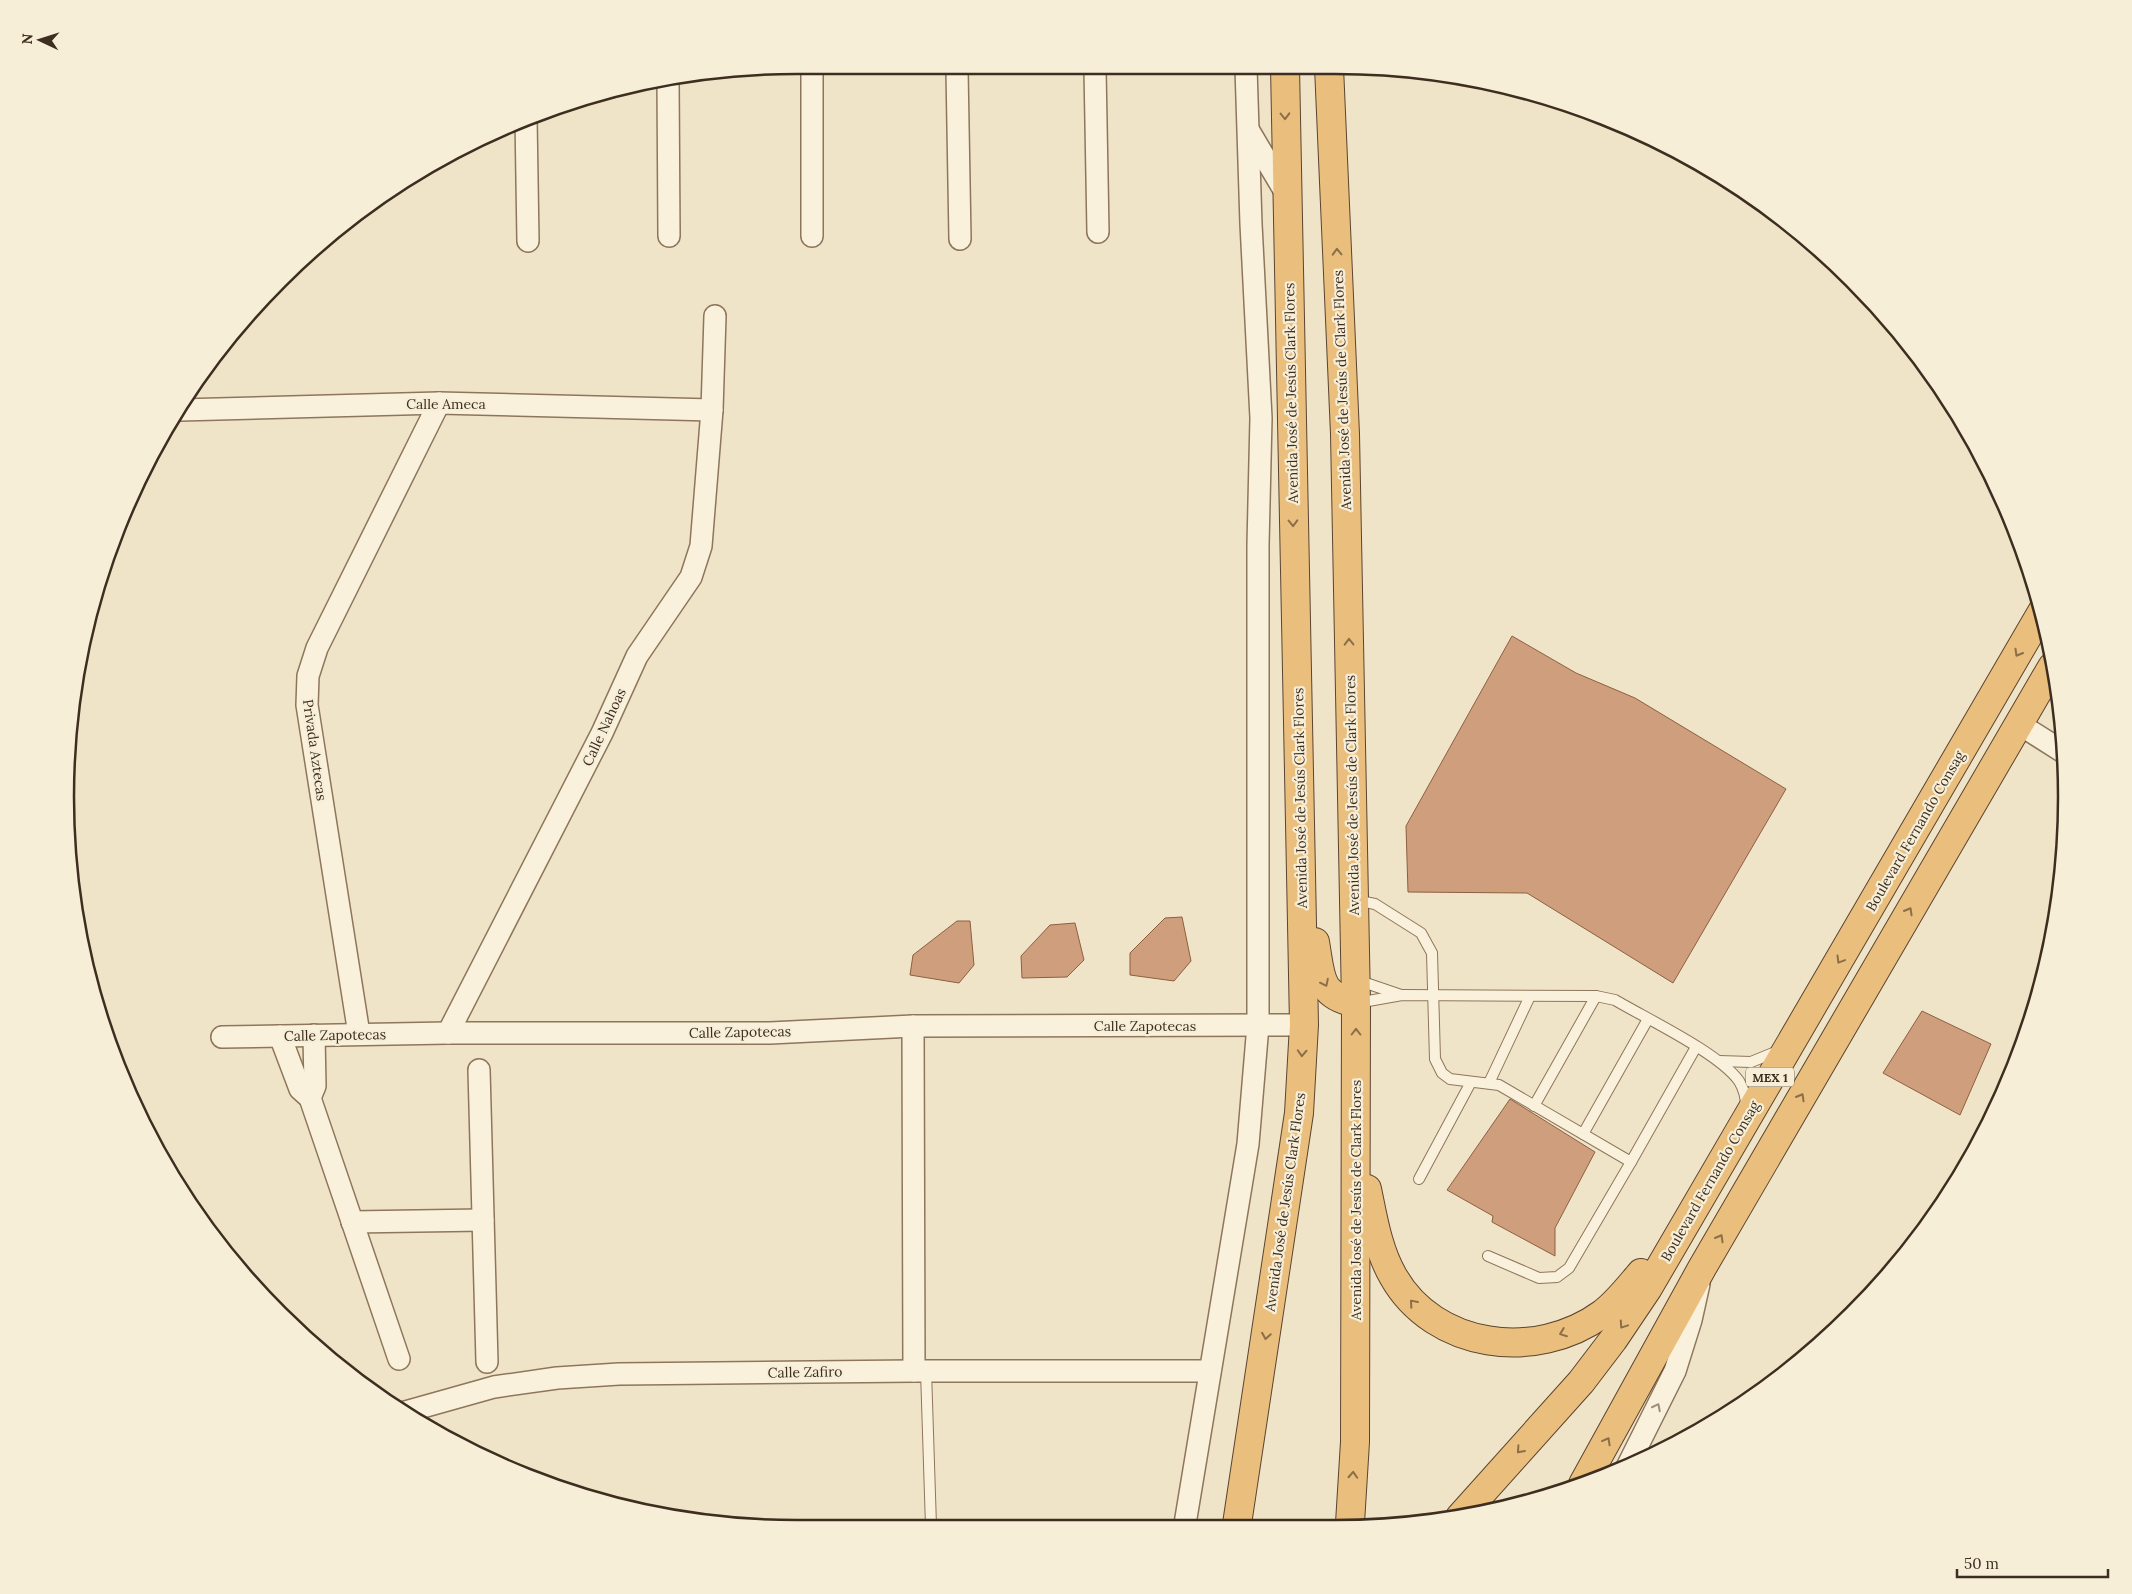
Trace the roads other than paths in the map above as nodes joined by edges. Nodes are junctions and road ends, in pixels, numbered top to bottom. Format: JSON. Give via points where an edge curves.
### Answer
{"nodes":[{"id":1,"x":812,"y":74,"type":"edge"},
{"id":2,"x":957,"y":74,"type":"edge"},
{"id":3,"x":1095,"y":74,"type":"edge"},
{"id":4,"x":1246,"y":74,"type":"edge"},
{"id":5,"x":1285,"y":74,"type":"edge"},
{"id":6,"x":1329,"y":74,"type":"edge"},
{"id":7,"x":668,"y":86,"type":"edge"},
{"id":8,"x":526,"y":127,"type":"edge"},
{"id":9,"x":1248,"y":129,"type":"junction"},
{"id":10,"x":1287,"y":196,"type":"junction"},
{"id":11,"x":1098,"y":232,"type":"dead end"},
{"id":12,"x":669,"y":236,"type":"dead end"},
{"id":13,"x":812,"y":236,"type":"dead end"},
{"id":14,"x":960,"y":240,"type":"dead end"},
{"id":15,"x":528,"y":242,"type":"dead end"},
{"id":16,"x":714,"y":316,"type":"dead end"},
{"id":17,"x":439,"y":403,"type":"junction"},
{"id":18,"x":187,"y":410,"type":"edge"},
{"id":19,"x":712,"y":410,"type":"junction"},
{"id":20,"x":2036,"y":620,"type":"edge"},
{"id":21,"x":2047,"y":675,"type":"edge"},
{"id":22,"x":2019,"y":724,"type":"junction"},
{"id":23,"x":2057,"y":748,"type":"edge"},
{"id":24,"x":1302,"y":885,"type":"junction"},
{"id":25,"x":1354,"y":900,"type":"junction"},
{"id":26,"x":1860,"y":926,"type":"junction"},
{"id":27,"x":1889,"y":945,"type":"junction"},
{"id":28,"x":1356,"y":991,"type":"junction"},
{"id":29,"x":1402,"y":995,"type":"junction"},
{"id":30,"x":1434,"y":995,"type":"junction"},
{"id":31,"x":1530,"y":996,"type":"junction"},
{"id":32,"x":1596,"y":996,"type":"junction"},
{"id":33,"x":1648,"y":1019,"type":"junction"},
{"id":34,"x":1258,"y":1025,"type":"junction"},
{"id":35,"x":1304,"y":1025,"type":"junction"},
{"id":36,"x":913,"y":1026,"type":"junction"},
{"id":37,"x":448,"y":1033,"type":"junction"},
{"id":38,"x":360,"y":1034,"type":"junction"},
{"id":39,"x":314,"y":1035,"type":"junction"},
{"id":40,"x":280,"y":1036,"type":"junction"},
{"id":41,"x":222,"y":1037,"type":"dead end"},
{"id":42,"x":1794,"y":1037,"type":"junction"},
{"id":43,"x":1696,"y":1047,"type":"junction"},
{"id":44,"x":1719,"y":1061,"type":"junction"},
{"id":45,"x":478,"y":1070,"type":"dead end"},
{"id":46,"x":1472,"y":1082,"type":"junction"},
{"id":47,"x":1489,"y":1083,"type":"junction"},
{"id":48,"x":310,"y":1098,"type":"junction"},
{"id":49,"x":1534,"y":1106,"type":"junction"},
{"id":50,"x":1746,"y":1118,"type":"junction"},
{"id":51,"x":1583,"y":1134,"type":"junction"},
{"id":52,"x":1356,"y":1137,"type":"junction"},
{"id":53,"x":1631,"y":1162,"type":"junction"},
{"id":54,"x":1419,"y":1179,"type":"dead end"},
{"id":55,"x":483,"y":1220,"type":"junction"},
{"id":56,"x":352,"y":1222,"type":"junction"},
{"id":57,"x":1680,"y":1235,"type":"junction"},
{"id":58,"x":1488,"y":1256,"type":"dead end"},
{"id":59,"x":1702,"y":1268,"type":"junction"},
{"id":60,"x":399,"y":1359,"type":"dead end"},
{"id":61,"x":487,"y":1362,"type":"dead end"},
{"id":62,"x":920,"y":1371,"type":"junction"},
{"id":63,"x":1210,"y":1372,"type":"junction"},
{"id":64,"x":414,"y":1410,"type":"edge"},
{"id":65,"x":1632,"y":1456,"type":"edge"},
{"id":66,"x":1589,"y":1474,"type":"edge"},
{"id":67,"x":1469,"y":1507,"type":"edge"},
{"id":68,"x":930,"y":1520,"type":"edge"},
{"id":69,"x":1186,"y":1520,"type":"edge"},
{"id":70,"x":1238,"y":1520,"type":"edge"},
{"id":71,"x":1350,"y":1520,"type":"edge"}],
"edges":[{"from":1,"to":13,"type":"street"},
{"from":2,"to":14,"type":"street"},
{"from":3,"to":11,"type":"street"},
{"from":4,"to":9,"type":"street"},
{"from":5,"to":10,"type":"highway","name":"Avenida José de Jesús Clark Flores","one_way":true},
{"from":25,"to":6,"type":"highway","name":"Avenida José de Jesús de Clark Flores","one_way":true,"via":[[1345,434]]},
{"from":7,"to":12,"type":"street"},
{"from":8,"to":15,"type":"street"},
{"from":9,"to":10,"type":"street"},
{"from":9,"to":34,"type":"street","via":[[1261,418]]},
{"from":10,"to":24,"type":"highway","name":"Avenida José de Jesús Clark Flores","one_way":true},
{"from":16,"to":19,"type":"street","name":"Calle Nahoas"},
{"from":17,"to":18,"type":"street","name":"Calle Ameca"},
{"from":17,"to":19,"type":"street","name":"Calle Ameca"},
{"from":17,"to":38,"type":"street","name":"Privada Aztecas","via":[[317,648],[308,676],[307,705]]},
{"from":19,"to":37,"type":"street","name":"Calle Nahoas","via":[[701,546],[691,577],[637,656],[602,733]]},
{"from":20,"to":26,"type":"highway","name":"Boulevard Fernando Consag","number":"MEX 1","one_way":true},
{"from":21,"to":22,"type":"highway","number":"MEX 1"},
{"from":22,"to":23,"type":"street"},
{"from":27,"to":22,"type":"highway","number":"MEX 1","one_way":true},
{"from":24,"to":28,"type":"highway","one_way":true,"via":[[1325,986],[1339,1000]]},
{"from":24,"to":35,"type":"highway","name":"Avenida José de Jesús Clark Flores"},
{"from":25,"to":28,"type":"highway","name":"Avenida José de Jesús de Clark Flores"},
{"from":25,"to":30,"type":"lane","via":[[1375,904],[1421,933],[1432,953]]},
{"from":26,"to":27,"type":"highway"},
{"from":26,"to":42,"type":"highway","name":"Boulevard Fernando Consag","number":"MEX 1","one_way":true},
{"from":59,"to":27,"type":"highway","number":"MEX 1","one_way":true},
{"from":28,"to":29,"type":"lane"},
{"from":28,"to":29,"type":"lane"},
{"from":52,"to":28,"type":"highway","name":"Avenida José de Jesús de Clark Flores","one_way":true},
{"from":29,"to":30,"type":"lane"},
{"from":30,"to":31,"type":"lane"},
{"from":30,"to":46,"type":"lane","via":[[1435,1059],[1442,1073],[1450,1079]]},
{"from":31,"to":32,"type":"lane"},
{"from":31,"to":47,"type":"lane"},
{"from":32,"to":33,"type":"lane","via":[[1615,1000]]},
{"from":32,"to":49,"type":"lane"},
{"from":33,"to":43,"type":"lane"},
{"from":33,"to":51,"type":"lane"},
{"from":34,"to":35,"type":"street","name":"Calle Zapotecas"},
{"from":34,"to":36,"type":"street","name":"Calle Zapotecas"},
{"from":34,"to":63,"type":"street","via":[[1248,1144]]},
{"from":35,"to":70,"type":"highway","name":"Avenida José de Jesús Clark Flores","one_way":true,"via":[[1300,1113]]},
{"from":36,"to":37,"type":"street","name":"Calle Zapotecas","via":[[770,1033]]},
{"from":36,"to":62,"type":"street"},
{"from":37,"to":38,"type":"street","name":"Calle Zapotecas"},
{"from":38,"to":39,"type":"street","name":"Calle Zapotecas"},
{"from":39,"to":40,"type":"street","name":"Calle Zapotecas"},
{"from":39,"to":48,"type":"street","via":[[315,1086]]},
{"from":40,"to":41,"type":"street","name":"Calle Zapotecas"},
{"from":40,"to":48,"type":"street","via":[[300,1089]]},
{"from":42,"to":44,"type":"lane","via":[[1784,1048],[1762,1059],[1740,1063]]},
{"from":42,"to":50,"type":"highway","name":"Boulevard Fernando Consag","number":"MEX 1"},
{"from":43,"to":44,"type":"lane"},
{"from":43,"to":53,"type":"lane"},
{"from":44,"to":50,"type":"lane","via":[[1739,1082],[1746,1096]]},
{"from":45,"to":55,"type":"street"},
{"from":46,"to":47,"type":"lane"},
{"from":46,"to":54,"type":"lane"},
{"from":47,"to":49,"type":"lane","via":[[1499,1085]]},
{"from":48,"to":56,"type":"street"},
{"from":49,"to":51,"type":"lane"},
{"from":50,"to":57,"type":"highway","name":"Boulevard Fernando Consag","number":"MEX 1"},
{"from":51,"to":53,"type":"lane"},
{"from":57,"to":52,"type":"highway","one_way":true,"via":[[1612,1305],[1569,1331],[1540,1340],[1511,1343],[1459,1334],[1418,1309],[1392,1275],[1379,1241]]},
{"from":71,"to":52,"type":"highway","name":"Avenida José de Jesús de Clark Flores","one_way":true,"via":[[1355,1442]]},
{"from":53,"to":58,"type":"lane","via":[[1569,1268],[1557,1277],[1539,1278]]},
{"from":55,"to":56,"type":"street"},
{"from":55,"to":61,"type":"street"},
{"from":56,"to":60,"type":"street"},
{"from":57,"to":67,"type":"highway","name":"Boulevard Fernando Consag","number":"MEX 1","one_way":true,"via":[[1648,1288],[1586,1375]]},
{"from":65,"to":59,"type":"street","one_way":true,"via":[[1675,1372]]},
{"from":66,"to":59,"type":"highway","number":"MEX 1","one_way":true},
{"from":62,"to":63,"type":"street","name":"Calle Zafiro"},
{"from":62,"to":64,"type":"street","name":"Calle Zafiro","via":[[619,1374],[557,1378],[494,1387]]},
{"from":62,"to":68,"type":"lane"},
{"from":63,"to":69,"type":"street"}]}
